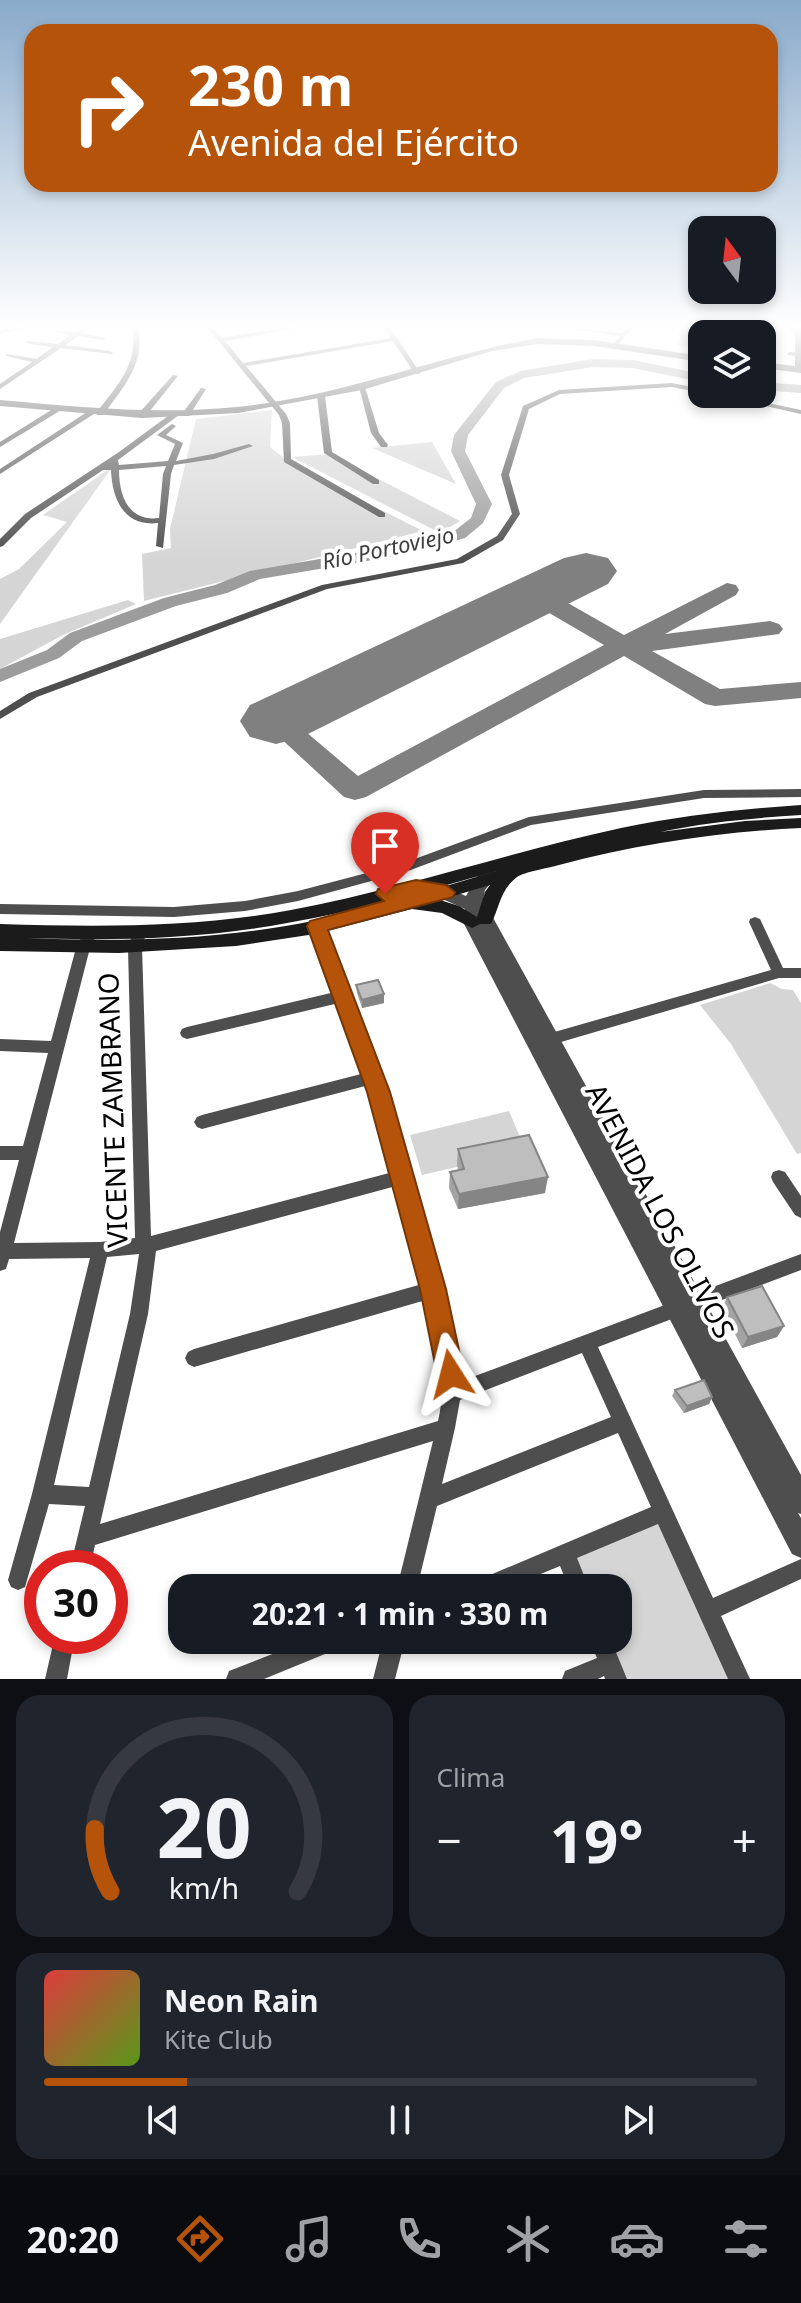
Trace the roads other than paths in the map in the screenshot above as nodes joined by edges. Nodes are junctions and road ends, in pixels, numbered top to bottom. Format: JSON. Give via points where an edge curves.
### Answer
{"nodes":[{"id":1,"x":23,"y":405,"type":"edge"},
{"id":2,"x":103,"y":405,"type":"edge"},
{"id":3,"x":150,"y":405,"type":"edge"},
{"id":4,"x":192,"y":405,"type":"edge"},
{"id":5,"x":265,"y":405,"type":"edge"},
{"id":6,"x":278,"y":405,"type":"edge"},
{"id":7,"x":322,"y":405,"type":"edge"},
{"id":8,"x":367,"y":405,"type":"edge"},
{"id":9,"x":531,"y":405,"type":"edge"},
{"id":10,"x":776,"y":407,"type":"edge"},
{"id":11,"x":59,"y":409,"type":"junction"},
{"id":12,"x":97,"y":412,"type":"junction"},
{"id":13,"x":801,"y":412,"type":"edge"},
{"id":14,"x":186,"y":414,"type":"junction"},
{"id":15,"x":142,"y":415,"type":"junction"},
{"id":16,"x":173,"y":416,"type":"junction"},
{"id":17,"x":0,"y":445,"type":"edge"},
{"id":18,"x":384,"y":445,"type":"dead end"},
{"id":19,"x":249,"y":446,"type":"dead end"},
{"id":20,"x":114,"y":463,"type":"junction"},
{"id":21,"x":169,"y":465,"type":"junction"},
{"id":22,"x":0,"y":472,"type":"edge"},
{"id":23,"x":376,"y":482,"type":"dead end"},
{"id":24,"x":382,"y":515,"type":"dead end"},
{"id":25,"x":162,"y":520,"type":"junction"},
{"id":26,"x":21,"y":521,"type":"junction"},
{"id":27,"x":0,"y":533,"type":"edge"},
{"id":28,"x":0,"y":544,"type":"edge"},
{"id":29,"x":160,"y":546,"type":"dead end"},
{"id":30,"x":0,"y":716,"type":"edge"},
{"id":31,"x":801,"y":793,"type":"edge"},
{"id":32,"x":801,"y":810,"type":"edge"},
{"id":33,"x":801,"y":823,"type":"edge"},
{"id":34,"x":512,"y":867,"type":"junction"},
{"id":35,"x":478,"y":883,"type":"junction"},
{"id":36,"x":416,"y":887,"type":"junction"},
{"id":37,"x":446,"y":892,"type":"junction"},
{"id":38,"x":392,"y":907,"type":"junction"},
{"id":39,"x":0,"y":909,"type":"edge"},
{"id":40,"x":476,"y":915,"type":"junction"},
{"id":41,"x":755,"y":922,"type":"dead end"},
{"id":42,"x":317,"y":926,"type":"junction"},
{"id":43,"x":0,"y":931,"type":"edge"},
{"id":44,"x":137,"y":940,"type":"junction"},
{"id":45,"x":87,"y":941,"type":"junction"},
{"id":46,"x":0,"y":944,"type":"edge"},
{"id":47,"x":779,"y":973,"type":"junction"},
{"id":48,"x":801,"y":973,"type":"edge"},
{"id":49,"x":343,"y":996,"type":"junction"},
{"id":50,"x":187,"y":1033,"type":"dead end"},
{"id":51,"x":544,"y":1041,"type":"junction"},
{"id":52,"x":0,"y":1045,"type":"edge"},
{"id":53,"x":56,"y":1047,"type":"junction"},
{"id":54,"x":374,"y":1077,"type":"junction"},
{"id":55,"x":202,"y":1122,"type":"dead end"},
{"id":56,"x":0,"y":1153,"type":"edge"},
{"id":57,"x":30,"y":1153,"type":"junction"},
{"id":58,"x":402,"y":1177,"type":"junction"},
{"id":59,"x":779,"y":1177,"type":"dead end"},
{"id":60,"x":801,"y":1210,"type":"edge"},
{"id":61,"x":146,"y":1245,"type":"junction"},
{"id":62,"x":100,"y":1250,"type":"junction"},
{"id":63,"x":2,"y":1257,"type":"edge"},
{"id":64,"x":801,"y":1262,"type":"edge"},
{"id":65,"x":433,"y":1289,"type":"junction"},
{"id":66,"x":686,"y":1306,"type":"junction"},
{"id":67,"x":587,"y":1344,"type":"junction"},
{"id":68,"x":194,"y":1358,"type":"dead end"},
{"id":69,"x":451,"y":1394,"type":"junction"},
{"id":70,"x":622,"y":1422,"type":"junction"},
{"id":71,"x":446,"y":1428,"type":"junction"},
{"id":72,"x":42,"y":1494,"type":"junction"},
{"id":73,"x":96,"y":1497,"type":"junction"},
{"id":74,"x":429,"y":1499,"type":"junction"},
{"id":75,"x":801,"y":1501,"type":"edge"},
{"id":76,"x":663,"y":1512,"type":"junction"},
{"id":77,"x":87,"y":1538,"type":"junction"},
{"id":78,"x":801,"y":1545,"type":"edge"},
{"id":79,"x":84,"y":1550,"type":"edge"},
{"id":80,"x":565,"y":1553,"type":"junction"},
{"id":81,"x":801,"y":1569,"type":"edge"},
{"id":82,"x":410,"y":1574,"type":"edge"},
{"id":83,"x":516,"y":1574,"type":"edge"},
{"id":84,"x":573,"y":1574,"type":"edge"},
{"id":85,"x":18,"y":1580,"type":"dead end"},
{"id":86,"x":708,"y":1611,"type":"junction"},
{"id":87,"x":61,"y":1654,"type":"edge"},
{"id":88,"x":300,"y":1654,"type":"edge"},
{"id":89,"x":390,"y":1654,"type":"edge"},
{"id":90,"x":612,"y":1671,"type":"edge"},
{"id":91,"x":56,"y":1679,"type":"edge"},
{"id":92,"x":237,"y":1679,"type":"edge"},
{"id":93,"x":384,"y":1679,"type":"edge"},
{"id":94,"x":573,"y":1679,"type":"edge"},
{"id":95,"x":739,"y":1679,"type":"edge"}],
"edges":[{"from":1,"to":11,"type":"street"},
{"from":2,"to":12,"type":"street"},
{"from":3,"to":15,"type":"street"},
{"from":4,"to":14,"type":"street"},
{"from":5,"to":14,"type":"street"},
{"from":6,"to":24,"type":"street","via":[[286,423],[289,462]]},
{"from":7,"to":23,"type":"street","via":[[328,453]]},
{"from":8,"to":18,"type":"street"},
{"from":9,"to":30,"type":"street","via":[[526,408],[505,475],[516,514],[500,538],[460,561],[325,587],[33,695]]},
{"from":10,"to":13,"type":"street"},
{"from":11,"to":12,"type":"street"},
{"from":11,"to":17,"type":"street"},
{"from":12,"to":15,"type":"street"},
{"from":12,"to":22,"type":"street"},
{"from":14,"to":16,"type":"street"},
{"from":15,"to":16,"type":"street"},
{"from":16,"to":20,"type":"street"},
{"from":16,"to":21,"type":"street","via":[[176,422],[161,435],[179,443]]},
{"from":19,"to":21,"type":"street"},
{"from":20,"to":21,"type":"street"},
{"from":20,"to":25,"type":"street","via":[[114,483],[124,508],[146,522]]},
{"from":20,"to":26,"type":"street"},
{"from":21,"to":25,"type":"street"},
{"from":25,"to":29,"type":"street"},
{"from":26,"to":27,"type":"street"},
{"from":26,"to":28,"type":"street"},
{"from":31,"to":39,"type":"street","via":[[704,794],[529,821],[404,868],[245,906],[174,912]]},
{"from":32,"to":34,"type":"main road","via":[[687,819]]},
{"from":33,"to":34,"type":"main road","via":[[706,829]]},
{"from":34,"to":35,"type":"main road"},
{"from":34,"to":36,"type":"main road"},
{"from":34,"to":40,"type":"main road"},
{"from":35,"to":37,"type":"main road"},
{"from":35,"to":40,"type":"street"},
{"from":36,"to":37,"type":"street"},
{"from":36,"to":44,"type":"main road","via":[[324,910]]},
{"from":37,"to":38,"type":"main road"},
{"from":37,"to":40,"type":"street"},
{"from":38,"to":40,"type":"main road","via":[[422,904]]},
{"from":38,"to":42,"type":"main road"},
{"from":40,"to":51,"type":"street","name":"AVENIDA LOS OLIVOS"},
{"from":41,"to":47,"type":"street"},
{"from":42,"to":44,"type":"main road","via":[[234,940]]},
{"from":42,"to":49,"type":"street"},
{"from":43,"to":45,"type":"main road"},
{"from":44,"to":45,"type":"main road"},
{"from":44,"to":61,"type":"street","name":"VICENTE ZAMBRANO"},
{"from":45,"to":46,"type":"main road"},
{"from":45,"to":53,"type":"street"},
{"from":47,"to":48,"type":"street"},
{"from":47,"to":51,"type":"street"},
{"from":49,"to":50,"type":"street"},
{"from":49,"to":54,"type":"street"},
{"from":51,"to":66,"type":"street","name":"AVENIDA LOS OLIVOS"},
{"from":52,"to":53,"type":"street"},
{"from":53,"to":57,"type":"street"},
{"from":54,"to":55,"type":"street"},
{"from":54,"to":58,"type":"street"},
{"from":56,"to":57,"type":"street"},
{"from":57,"to":63,"type":"street"},
{"from":58,"to":61,"type":"street"},
{"from":58,"to":65,"type":"street"},
{"from":59,"to":60,"type":"street"},
{"from":61,"to":62,"type":"street"},
{"from":61,"to":73,"type":"street","name":"VICENTE ZAMBRANO","via":[[139,1314]]},
{"from":62,"to":63,"type":"street"},
{"from":62,"to":72,"type":"street"},
{"from":64,"to":66,"type":"street"},
{"from":65,"to":68,"type":"street"},
{"from":65,"to":69,"type":"street","via":[[448,1351]]},
{"from":66,"to":67,"type":"street"},
{"from":66,"to":75,"type":"street","name":"AVENIDA LOS OLIVOS"},
{"from":66,"to":78,"type":"street","name":"AVENIDA LOS OLIVOS"},
{"from":67,"to":69,"type":"street"},
{"from":67,"to":70,"type":"street"},
{"from":69,"to":71,"type":"street"},
{"from":70,"to":74,"type":"street"},
{"from":70,"to":76,"type":"street"},
{"from":71,"to":74,"type":"street"},
{"from":71,"to":77,"type":"street"},
{"from":72,"to":73,"type":"street"},
{"from":72,"to":85,"type":"street"},
{"from":73,"to":77,"type":"street","name":"VICENTE ZAMBRANO"},
{"from":74,"to":82,"type":"street"},
{"from":76,"to":80,"type":"street"},
{"from":76,"to":86,"type":"street"},
{"from":77,"to":79,"type":"street","name":"VICENTE ZAMBRANO"},
{"from":80,"to":83,"type":"street"},
{"from":80,"to":84,"type":"street"},
{"from":81,"to":86,"type":"street"},
{"from":86,"to":95,"type":"street"},
{"from":87,"to":91,"type":"street"},
{"from":88,"to":92,"type":"street"},
{"from":89,"to":93,"type":"street"},
{"from":90,"to":94,"type":"street"}]}
